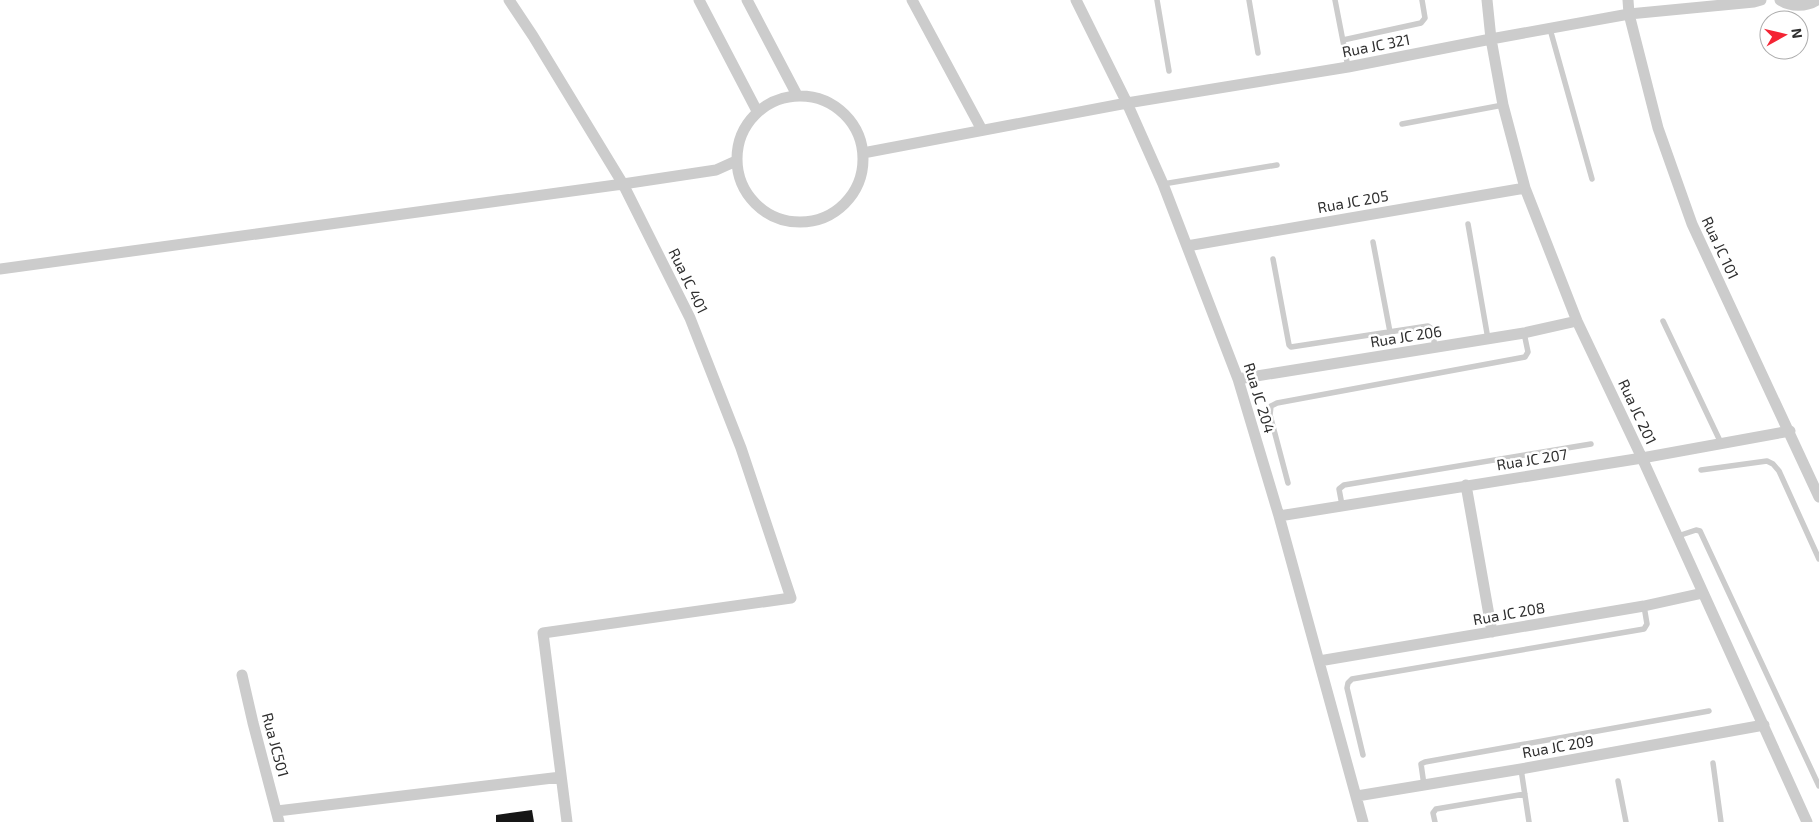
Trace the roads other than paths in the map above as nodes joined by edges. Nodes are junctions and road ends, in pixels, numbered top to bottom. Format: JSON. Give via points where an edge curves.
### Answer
{"nodes":[{"id":1,"x":509,"y":0,"type":"edge"},
{"id":2,"x":700,"y":0,"type":"edge"},
{"id":3,"x":747,"y":0,"type":"edge"},
{"id":4,"x":912,"y":0,"type":"edge"},
{"id":5,"x":1076,"y":0,"type":"edge"},
{"id":6,"x":1157,"y":0,"type":"edge"},
{"id":7,"x":1249,"y":0,"type":"edge"},
{"id":8,"x":1335,"y":0,"type":"edge"},
{"id":9,"x":1422,"y":0,"type":"edge"},
{"id":10,"x":1487,"y":0,"type":"edge"},
{"id":11,"x":1628,"y":0,"type":"edge"},
{"id":12,"x":1761,"y":0,"type":"edge"},
{"id":13,"x":1780,"y":0,"type":"edge"},
{"id":14,"x":1817,"y":0,"type":"edge"},
{"id":15,"x":1629,"y":14,"type":"junction"},
{"id":16,"x":1550,"y":29,"type":"junction"},
{"id":17,"x":1491,"y":38,"type":"junction"},
{"id":18,"x":1343,"y":40,"type":"junction"},
{"id":19,"x":1258,"y":52,"type":"dead end"},
{"id":20,"x":1348,"y":67,"type":"junction"},
{"id":21,"x":1170,"y":71,"type":"dead end"},
{"id":22,"x":797,"y":95,"type":"junction"},
{"id":23,"x":1127,"y":102,"type":"junction"},
{"id":24,"x":1503,"y":105,"type":"junction"},
{"id":25,"x":757,"y":111,"type":"junction"},
{"id":26,"x":1402,"y":124,"type":"dead end"},
{"id":27,"x":982,"y":130,"type":"junction"},
{"id":28,"x":863,"y":153,"type":"junction"},
{"id":29,"x":736,"y":161,"type":"junction"},
{"id":30,"x":1278,"y":164,"type":"dead end"},
{"id":31,"x":1592,"y":179,"type":"dead end"},
{"id":32,"x":624,"y":184,"type":"junction"},
{"id":33,"x":1164,"y":184,"type":"junction"},
{"id":34,"x":1525,"y":188,"type":"junction"},
{"id":35,"x":1468,"y":224,"type":"dead end"},
{"id":36,"x":1373,"y":242,"type":"dead end"},
{"id":37,"x":1187,"y":246,"type":"junction"},
{"id":38,"x":1273,"y":259,"type":"dead end"},
{"id":39,"x":0,"y":269,"type":"edge"},
{"id":40,"x":1577,"y":321,"type":"junction"},
{"id":41,"x":1663,"y":321,"type":"dead end"},
{"id":42,"x":1390,"y":332,"type":"junction"},
{"id":43,"x":1524,"y":333,"type":"junction"},
{"id":44,"x":1488,"y":339,"type":"junction"},
{"id":45,"x":1435,"y":347,"type":"junction"},
{"id":46,"x":1238,"y":379,"type":"junction"},
{"id":47,"x":1790,"y":432,"type":"junction"},
{"id":48,"x":1592,"y":444,"type":"dead end"},
{"id":49,"x":1721,"y":444,"type":"junction"},
{"id":50,"x":1642,"y":458,"type":"junction"},
{"id":51,"x":1701,"y":470,"type":"dead end"},
{"id":52,"x":1288,"y":483,"type":"dead end"},
{"id":53,"x":1466,"y":485,"type":"junction"},
{"id":54,"x":1819,"y":497,"type":"edge"},
{"id":55,"x":1342,"y":505,"type":"junction"},
{"id":56,"x":1278,"y":516,"type":"junction"},
{"id":57,"x":1677,"y":536,"type":"junction"},
{"id":58,"x":1819,"y":559,"type":"edge"},
{"id":59,"x":1703,"y":593,"type":"junction"},
{"id":60,"x":1644,"y":606,"type":"junction"},
{"id":61,"x":1492,"y":632,"type":"junction"},
{"id":62,"x":1319,"y":661,"type":"junction"},
{"id":63,"x":242,"y":675,"type":"dead end"},
{"id":64,"x":1709,"y":711,"type":"dead end"},
{"id":65,"x":1764,"y":725,"type":"junction"},
{"id":66,"x":1363,"y":755,"type":"dead end"},
{"id":67,"x":1713,"y":764,"type":"dead end"},
{"id":68,"x":1521,"y":770,"type":"junction"},
{"id":69,"x":561,"y":777,"type":"junction"},
{"id":70,"x":1618,"y":781,"type":"dead end"},
{"id":71,"x":1424,"y":785,"type":"junction"},
{"id":72,"x":1819,"y":786,"type":"edge"},
{"id":73,"x":1525,"y":794,"type":"junction"},
{"id":74,"x":1357,"y":796,"type":"junction"},
{"id":75,"x":278,"y":816,"type":"edge"},
{"id":76,"x":567,"y":822,"type":"edge"},
{"id":77,"x":1364,"y":822,"type":"edge"},
{"id":78,"x":1435,"y":822,"type":"edge"},
{"id":79,"x":1530,"y":822,"type":"edge"},
{"id":80,"x":1626,"y":822,"type":"edge"},
{"id":81,"x":1721,"y":822,"type":"edge"},
{"id":82,"x":1807,"y":822,"type":"edge"}],
"edges":[{"from":1,"to":32,"type":"street","name":"Rua JC 401"},
{"from":2,"to":25,"type":"street"},
{"from":3,"to":22,"type":"street"},
{"from":4,"to":27,"type":"street"},
{"from":5,"to":23,"type":"street","name":"Rua JC 204"},
{"from":6,"to":21,"type":"lane"},
{"from":7,"to":19,"type":"lane"},
{"from":8,"to":18,"type":"lane"},
{"from":9,"to":18,"type":"lane","via":[[1425,18],[1421,24]]},
{"from":10,"to":17,"type":"street","name":"Rua JC 201"},
{"from":11,"to":15,"type":"street","name":"Rua JC 101"},
{"from":12,"to":15,"type":"street","name":"Rua JC 321"},
{"from":13,"to":14,"type":"street","via":[[1793,5]]},
{"from":15,"to":16,"type":"street","name":"Rua JC 321"},
{"from":15,"to":47,"type":"street","name":"Rua JC 101","via":[[1658,128],[1692,224]]},
{"from":16,"to":17,"type":"street","name":"Rua JC 321"},
{"from":16,"to":31,"type":"lane"},
{"from":17,"to":20,"type":"street","name":"Rua JC 321"},
{"from":17,"to":24,"type":"street","name":"Rua JC 201"},
{"from":18,"to":20,"type":"lane"},
{"from":20,"to":23,"type":"street","name":"Rua JC 321"},
{"from":22,"to":25,"type":"street","via":[[776,100]]},
{"from":22,"to":28,"type":"street","via":[[822,99],[843,112],[858,132]]},
{"from":23,"to":27,"type":"street","name":"Rua JC 321"},
{"from":23,"to":33,"type":"street","name":"Rua JC 204"},
{"from":24,"to":26,"type":"lane"},
{"from":24,"to":34,"type":"street","name":"Rua JC 201"},
{"from":25,"to":29,"type":"street","via":[[741,134]]},
{"from":27,"to":28,"type":"street","name":"Rua JC 321"},
{"from":28,"to":29,"type":"street","via":[[860,181],[847,202],[831,215],[812,222],[785,222],[760,209],[743,188]]},
{"from":29,"to":32,"type":"street","via":[[716,170]]},
{"from":30,"to":33,"type":"lane"},
{"from":32,"to":39,"type":"street"},
{"from":32,"to":69,"type":"street","name":"Rua JC 401","via":[[690,318],[741,448],[791,598],[543,633]]},
{"from":33,"to":37,"type":"street","name":"Rua JC 204"},
{"from":34,"to":37,"type":"street","name":"Rua JC 205"},
{"from":34,"to":40,"type":"street","name":"Rua JC 201"},
{"from":35,"to":44,"type":"lane"},
{"from":36,"to":42,"type":"lane"},
{"from":37,"to":46,"type":"street","name":"Rua JC 204"},
{"from":38,"to":42,"type":"lane","via":[[1291,348]]},
{"from":40,"to":43,"type":"street","name":"Rua JC 206"},
{"from":40,"to":50,"type":"street","name":"Rua JC 201"},
{"from":41,"to":49,"type":"lane"},
{"from":42,"to":45,"type":"lane","via":[[1431,327]]},
{"from":43,"to":44,"type":"street","name":"Rua JC 206"},
{"from":43,"to":52,"type":"lane","via":[[1528,352],[1525,357],[1276,402],[1271,406],[1270,415]]},
{"from":44,"to":45,"type":"street","name":"Rua JC 206"},
{"from":45,"to":46,"type":"street","name":"Rua JC 206"},
{"from":46,"to":56,"type":"street","name":"Rua JC 204"},
{"from":47,"to":49,"type":"street","name":"Rua JC 207"},
{"from":47,"to":54,"type":"street","name":"Rua JC 101"},
{"from":48,"to":55,"type":"lane","via":[[1344,485],[1339,489]]},
{"from":49,"to":50,"type":"street","name":"Rua JC 207"},
{"from":50,"to":53,"type":"street","name":"Rua JC 207"},
{"from":50,"to":57,"type":"street","name":"Rua JC 201"},
{"from":51,"to":58,"type":"lane","via":[[1767,461],[1773,464]]},
{"from":53,"to":55,"type":"street","name":"Rua JC 207"},
{"from":53,"to":61,"type":"street"},
{"from":55,"to":56,"type":"street","name":"Rua JC 207"},
{"from":56,"to":62,"type":"street","name":"Rua JC 204"},
{"from":57,"to":59,"type":"street","name":"Rua JC 201"},
{"from":57,"to":72,"type":"lane","via":[[1700,531]]},
{"from":59,"to":60,"type":"street","name":"Rua JC 208"},
{"from":59,"to":65,"type":"street","name":"Rua JC 201"},
{"from":60,"to":61,"type":"street","name":"Rua JC 208"},
{"from":60,"to":66,"type":"lane","via":[[1647,624],[1644,629],[1352,679],[1346,688]]},
{"from":61,"to":62,"type":"street","name":"Rua JC 208"},
{"from":62,"to":74,"type":"street","name":"Rua JC 204"},
{"from":63,"to":75,"type":"street","name":"Rua JC501"},
{"from":64,"to":71,"type":"lane","via":[[1425,762],[1420,764]]},
{"from":65,"to":68,"type":"street","name":"Rua JC 209"},
{"from":65,"to":82,"type":"street","name":"Rua JC 201"},
{"from":67,"to":81,"type":"lane"},
{"from":68,"to":71,"type":"street","name":"Rua JC 209"},
{"from":68,"to":73,"type":"lane"},
{"from":69,"to":75,"type":"street"},
{"from":69,"to":76,"type":"street"},
{"from":70,"to":80,"type":"lane"},
{"from":71,"to":74,"type":"street","name":"Rua JC 209"},
{"from":73,"to":78,"type":"lane","via":[[1436,809],[1433,813]]},
{"from":73,"to":79,"type":"lane"},
{"from":74,"to":77,"type":"street","name":"Rua JC 204"}]}
